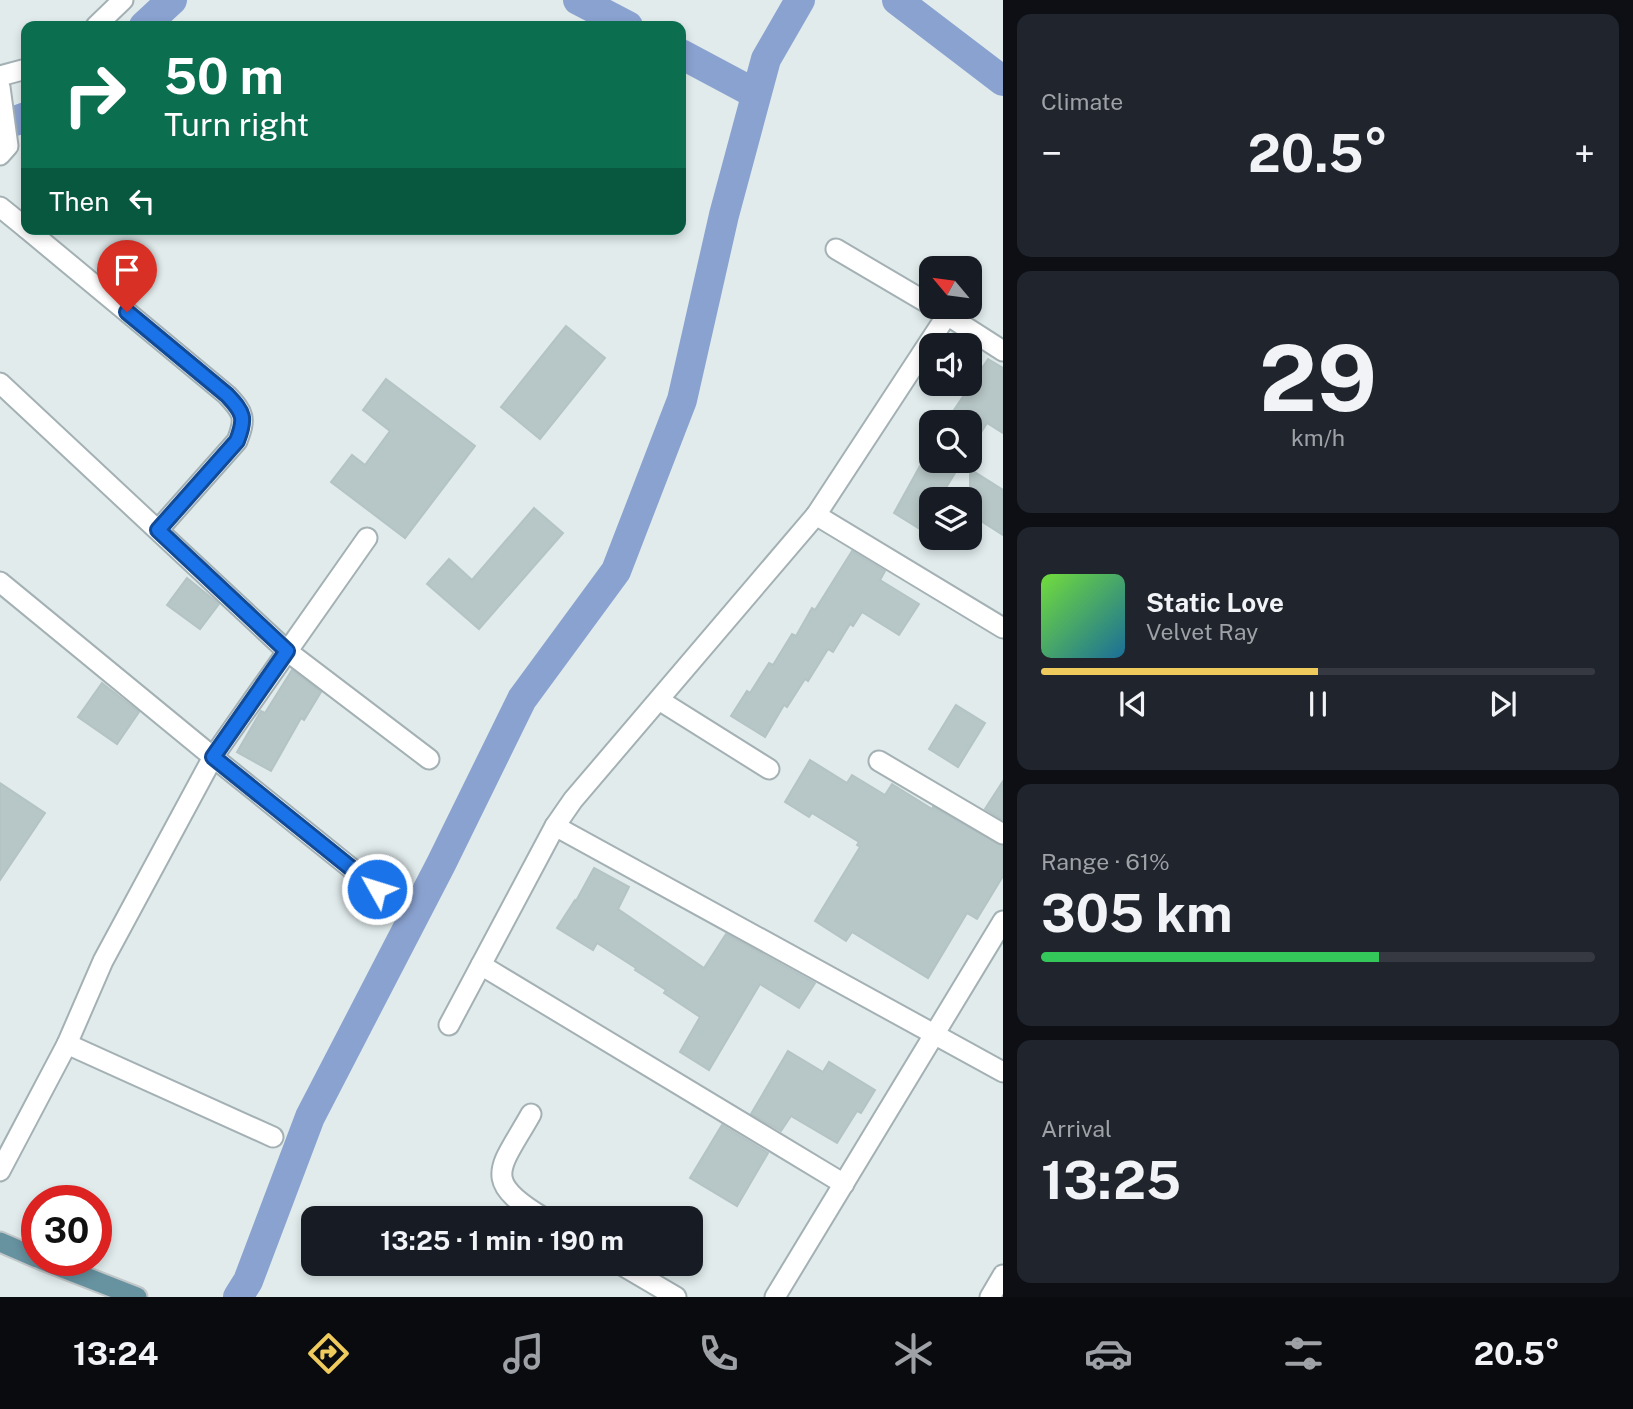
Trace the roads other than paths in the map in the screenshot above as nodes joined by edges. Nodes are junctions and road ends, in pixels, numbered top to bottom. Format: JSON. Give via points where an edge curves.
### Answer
{"nodes":[{"id":1,"x":123,"y":0,"type":"edge"},
{"id":2,"x":101,"y":21,"type":"edge"},
{"id":3,"x":21,"y":70,"type":"edge"},
{"id":4,"x":0,"y":76,"type":"edge"},
{"id":5,"x":0,"y":89,"type":"edge"},
{"id":6,"x":4,"y":151,"type":"edge"},
{"id":7,"x":0,"y":206,"type":"edge"},
{"id":8,"x":21,"y":224,"type":"edge"},
{"id":9,"x":34,"y":235,"type":"edge"},
{"id":10,"x":836,"y":249,"type":"dead end"},
{"id":11,"x":919,"y":298,"type":"edge"},
{"id":12,"x":931,"y":319,"type":"edge"},
{"id":13,"x":953,"y":319,"type":"edge"},
{"id":14,"x":1003,"y":351,"type":"edge"},
{"id":15,"x":0,"y":383,"type":"edge"},
{"id":16,"x":816,"y":515,"type":"junction"},
{"id":17,"x":158,"y":530,"type":"junction"},
{"id":18,"x":367,"y":538,"type":"dead end"},
{"id":19,"x":0,"y":582,"type":"edge"},
{"id":20,"x":1003,"y":628,"type":"edge"},
{"id":21,"x":287,"y":651,"type":"junction"},
{"id":22,"x":659,"y":700,"type":"junction"},
{"id":23,"x":213,"y":757,"type":"junction"},
{"id":24,"x":429,"y":759,"type":"dead end"},
{"id":25,"x":879,"y":761,"type":"dead end"},
{"id":26,"x":769,"y":769,"type":"dead end"},
{"id":27,"x":555,"y":825,"type":"junction"},
{"id":28,"x":1003,"y":834,"type":"edge"},
{"id":29,"x":377,"y":889,"type":"dead end"},
{"id":30,"x":1003,"y":921,"type":"edge"},
{"id":31,"x":481,"y":965,"type":"junction"},
{"id":32,"x":449,"y":1025,"type":"dead end"},
{"id":33,"x":934,"y":1034,"type":"junction"},
{"id":34,"x":67,"y":1044,"type":"junction"},
{"id":35,"x":1003,"y":1072,"type":"edge"},
{"id":36,"x":531,"y":1114,"type":"dead end"},
{"id":37,"x":273,"y":1138,"type":"dead end"},
{"id":38,"x":0,"y":1171,"type":"edge"},
{"id":39,"x":844,"y":1184,"type":"junction"},
{"id":40,"x":524,"y":1206,"type":"edge"},
{"id":41,"x":0,"y":1242,"type":"edge"},
{"id":42,"x":21,"y":1251,"type":"edge"},
{"id":43,"x":1003,"y":1275,"type":"edge"},
{"id":44,"x":84,"y":1276,"type":"edge"},
{"id":45,"x":640,"y":1276,"type":"edge"},
{"id":46,"x":137,"y":1297,"type":"edge"},
{"id":47,"x":676,"y":1297,"type":"edge"},
{"id":48,"x":775,"y":1297,"type":"edge"},
{"id":49,"x":990,"y":1297,"type":"edge"}],
"edges":[{"from":1,"to":2,"type":"street"},
{"from":3,"to":4,"type":"street"},
{"from":5,"to":6,"type":"street"},
{"from":7,"to":8,"type":"street"},
{"from":9,"to":17,"type":"street","via":[[240,410],[244,425],[237,441]]},
{"from":10,"to":11,"type":"street"},
{"from":12,"to":16,"type":"street"},
{"from":13,"to":14,"type":"street"},
{"from":15,"to":17,"type":"street"},
{"from":16,"to":20,"type":"street"},
{"from":16,"to":22,"type":"street"},
{"from":17,"to":21,"type":"street"},
{"from":18,"to":21,"type":"street"},
{"from":19,"to":23,"type":"street"},
{"from":21,"to":23,"type":"street"},
{"from":21,"to":24,"type":"street"},
{"from":22,"to":26,"type":"street"},
{"from":22,"to":27,"type":"street"},
{"from":23,"to":29,"type":"street"},
{"from":23,"to":34,"type":"street","via":[[103,961]]},
{"from":25,"to":28,"type":"street"},
{"from":27,"to":31,"type":"street"},
{"from":27,"to":33,"type":"street"},
{"from":30,"to":33,"type":"street"},
{"from":31,"to":32,"type":"street"},
{"from":31,"to":39,"type":"street"},
{"from":33,"to":35,"type":"street"},
{"from":33,"to":39,"type":"street"},
{"from":34,"to":37,"type":"street"},
{"from":34,"to":38,"type":"street"},
{"from":36,"to":40,"type":"street","via":[[501,1167],[503,1185]]},
{"from":39,"to":48,"type":"street"},
{"from":41,"to":42,"type":"main road"},
{"from":43,"to":49,"type":"street"},
{"from":44,"to":46,"type":"main road"},
{"from":45,"to":47,"type":"street"}]}
